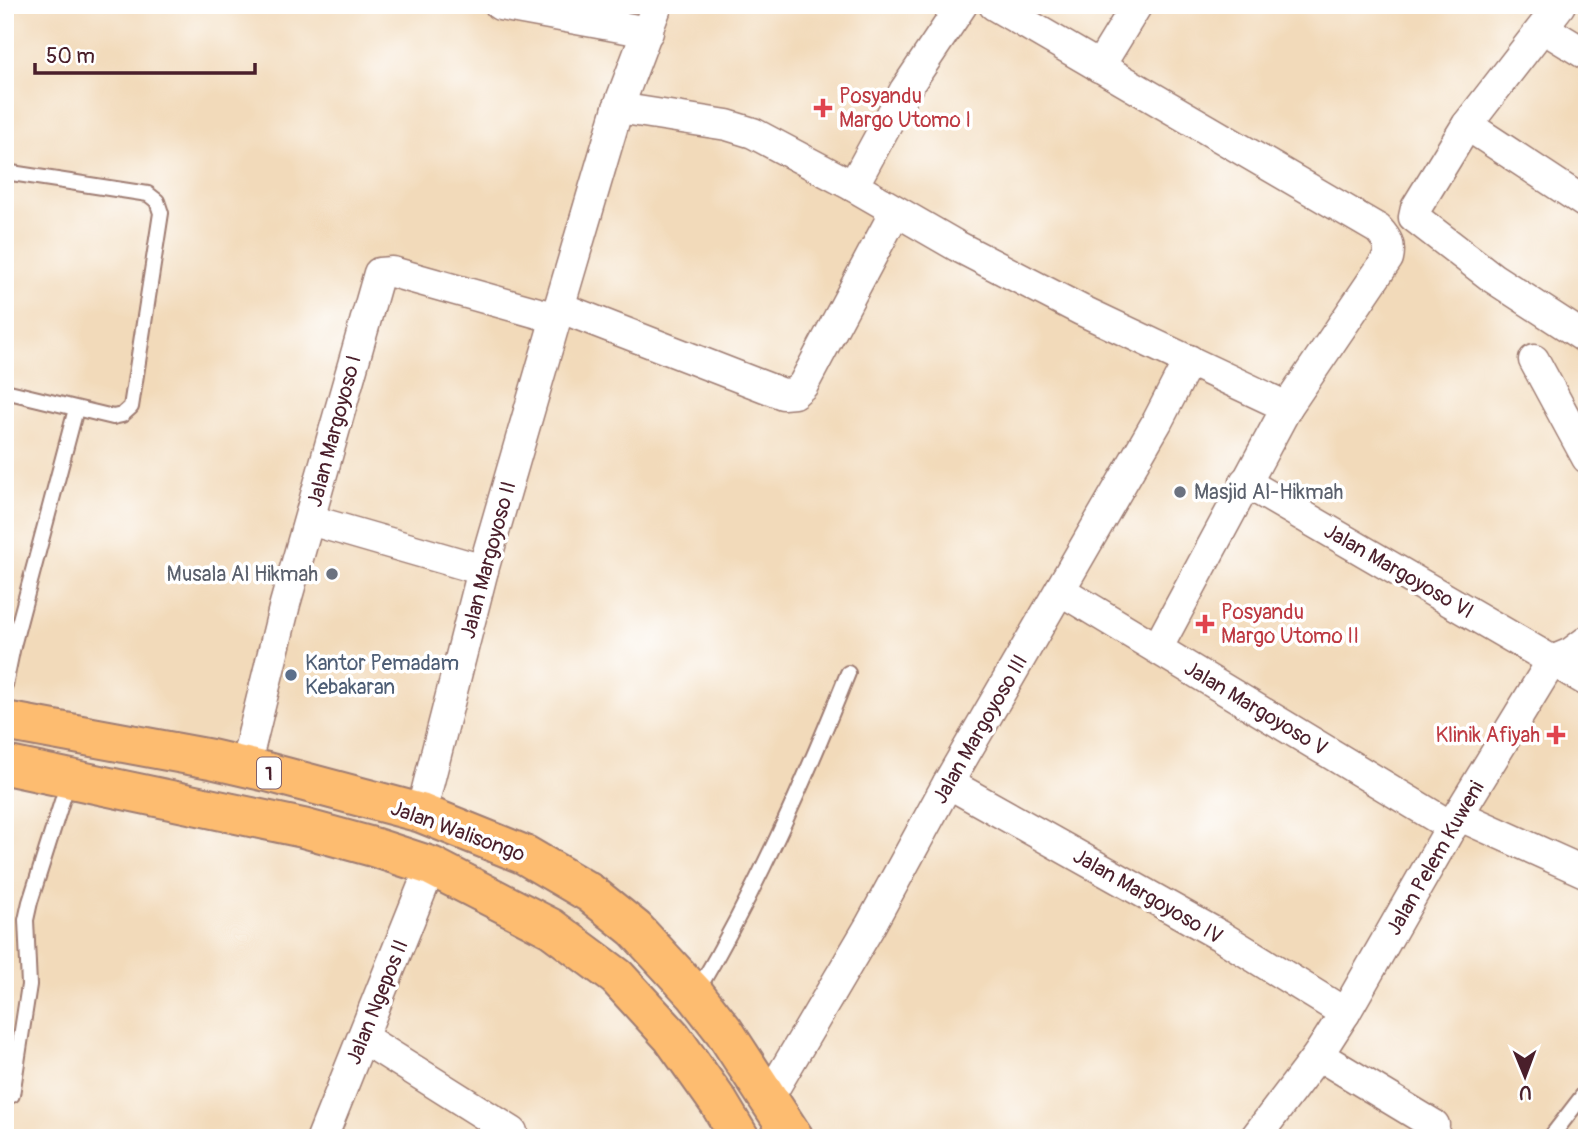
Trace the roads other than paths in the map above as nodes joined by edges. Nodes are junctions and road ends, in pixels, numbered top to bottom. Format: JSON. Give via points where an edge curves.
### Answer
{"nodes":[{"id":1,"x":500,"y":5,"type":"edge"},
{"id":2,"x":962,"y":5,"type":"edge"},
{"id":3,"x":993,"y":5,"type":"edge"},
{"id":4,"x":1137,"y":5,"type":"edge"},
{"id":5,"x":1552,"y":17,"type":"edge"},
{"id":6,"x":652,"y":18,"type":"edge"},
{"id":7,"x":1587,"y":55,"type":"edge"},
{"id":8,"x":1099,"y":67,"type":"junction"},
{"id":9,"x":618,"y":108,"type":"junction"},
{"id":10,"x":1467,"y":125,"type":"junction"},
{"id":11,"x":5,"y":172,"type":"edge"},
{"id":12,"x":853,"y":186,"type":"junction"},
{"id":13,"x":1587,"y":204,"type":"edge"},
{"id":14,"x":895,"y":212,"type":"junction"},
{"id":15,"x":557,"y":313,"type":"junction"},
{"id":16,"x":1587,"y":339,"type":"edge"},
{"id":17,"x":1189,"y":360,"type":"junction"},
{"id":18,"x":1534,"y":360,"type":"dead end"},
{"id":19,"x":5,"y":391,"type":"edge"},
{"id":20,"x":1287,"y":407,"type":"junction"},
{"id":21,"x":76,"y":409,"type":"junction"},
{"id":22,"x":1587,"y":458,"type":"edge"},
{"id":23,"x":1245,"y":482,"type":"junction"},
{"id":24,"x":310,"y":520,"type":"junction"},
{"id":25,"x":483,"y":570,"type":"junction"},
{"id":26,"x":1060,"y":590,"type":"junction"},
{"id":27,"x":5,"y":617,"type":"edge"},
{"id":28,"x":18,"y":626,"type":"junction"},
{"id":29,"x":1587,"y":641,"type":"edge"},
{"id":30,"x":9,"y":645,"type":"edge"},
{"id":31,"x":1158,"y":648,"type":"junction"},
{"id":32,"x":1552,"y":661,"type":"junction"},
{"id":33,"x":848,"y":673,"type":"dead end"},
{"id":34,"x":1587,"y":681,"type":"edge"},
{"id":35,"x":5,"y":685,"type":"edge"},
{"id":36,"x":5,"y":721,"type":"edge"},
{"id":37,"x":5,"y":765,"type":"edge"},
{"id":38,"x":256,"y":770,"type":"junction"},
{"id":39,"x":69,"y":779,"type":"junction"},
{"id":40,"x":948,"y":783,"type":"junction"},
{"id":41,"x":421,"y":813,"type":"junction"},
{"id":42,"x":253,"y":816,"type":"junction"},
{"id":43,"x":1455,"y":821,"type":"junction"},
{"id":44,"x":431,"y":866,"type":"junction"},
{"id":45,"x":1587,"y":873,"type":"edge"},
{"id":46,"x":695,"y":994,"type":"junction"},
{"id":47,"x":1345,"y":1013,"type":"junction"},
{"id":48,"x":363,"y":1038,"type":"junction"},
{"id":49,"x":1318,"y":1055,"type":"junction"},
{"id":50,"x":1587,"y":1090,"type":"edge"},
{"id":51,"x":12,"y":1095,"type":"dead end"},
{"id":52,"x":769,"y":1097,"type":"junction"},
{"id":53,"x":1434,"y":1125,"type":"dead end"},
{"id":54,"x":512,"y":1132,"type":"dead end"},
{"id":55,"x":322,"y":1138,"type":"edge"},
{"id":56,"x":740,"y":1138,"type":"edge"},
{"id":57,"x":794,"y":1138,"type":"edge"},
{"id":58,"x":1255,"y":1138,"type":"edge"},
{"id":59,"x":1550,"y":1138,"type":"edge"}],
"edges":[{"from":1,"to":6,"type":"street"},
{"from":2,"to":12,"type":"street","via":[[905,90]]},
{"from":3,"to":8,"type":"street"},
{"from":4,"to":8,"type":"street"},
{"from":5,"to":7,"type":"street"},
{"from":5,"to":10,"type":"street"},
{"from":6,"to":9,"type":"street","name":"Jalan Margoyoso II"},
{"from":8,"to":20,"type":"street","via":[[1378,229],[1386,239],[1388,258]]},
{"from":9,"to":12,"type":"street","via":[[753,133]]},
{"from":9,"to":15,"type":"street","name":"Jalan Margoyoso II"},
{"from":10,"to":13,"type":"street"},
{"from":10,"to":16,"type":"street","via":[[1416,208],[1416,220],[1493,278]]},
{"from":11,"to":21,"type":"lane","via":[[148,194],[161,213],[131,407],[113,418]]},
{"from":12,"to":14,"type":"street"},
{"from":14,"to":15,"type":"street","via":[[803,386],[793,393],[783,394]]},
{"from":14,"to":17,"type":"street","via":[[1081,310]]},
{"from":15,"to":24,"type":"street","name":"Jalan Margoyoso I","via":[[392,272],[379,273]]},
{"from":15,"to":25,"type":"street","name":"Jalan Margoyoso II"},
{"from":17,"to":20,"type":"street"},
{"from":17,"to":26,"type":"street","name":"Jalan Margoyoso III"},
{"from":18,"to":22,"type":"street"},
{"from":19,"to":21,"type":"lane"},
{"from":20,"to":23,"type":"street"},
{"from":21,"to":28,"type":"lane"},
{"from":23,"to":31,"type":"street"},
{"from":23,"to":32,"type":"street","name":"Jalan Margoyoso VI"},
{"from":24,"to":25,"type":"street"},
{"from":24,"to":38,"type":"street","name":"Jalan Margoyoso I","via":[[285,604]]},
{"from":25,"to":41,"type":"street","name":"Jalan Margoyoso II"},
{"from":26,"to":31,"type":"street","name":"Jalan Margoyoso V"},
{"from":26,"to":40,"type":"street","name":"Jalan Margoyoso III"},
{"from":27,"to":28,"type":"lane"},
{"from":28,"to":30,"type":"lane"},
{"from":29,"to":32,"type":"street"},
{"from":30,"to":35,"type":"lane"},
{"from":31,"to":43,"type":"street","name":"Jalan Margoyoso V"},
{"from":32,"to":34,"type":"street","name":"Jalan Margoyoso VI"},
{"from":32,"to":43,"type":"street","name":"Jalan Pelem Kuweni"},
{"from":33,"to":46,"type":"lane","via":[[755,885]]},
{"from":36,"to":38,"type":"highway","name":"Jalan Walisongo","number":"1"},
{"from":37,"to":39,"type":"highway","name":"Jalan Walisongo","number":"1"},
{"from":38,"to":41,"type":"highway","name":"Jalan Walisongo","number":"1"},
{"from":38,"to":42,"type":"highway"},
{"from":39,"to":42,"type":"highway","name":"Jalan Walisongo","number":"1"},
{"from":39,"to":51,"type":"lane","via":[[26,920],[29,985]]},
{"from":40,"to":47,"type":"street","name":"Jalan Margoyoso IV","via":[[1219,935]]},
{"from":40,"to":52,"type":"street","name":"Jalan Margoyoso III"},
{"from":41,"to":46,"type":"highway","name":"Jalan Walisongo","number":"1","via":[[525,855],[590,893],[635,929]]},
{"from":42,"to":44,"type":"highway","name":"Jalan Walisongo","number":"1","via":[[373,846]]},
{"from":43,"to":45,"type":"street","name":"Jalan Margoyoso V"},
{"from":43,"to":47,"type":"street","name":"Jalan Pelem Kuweni"},
{"from":44,"to":48,"type":"street","name":"Jalan Ngepos II"},
{"from":44,"to":56,"type":"highway","name":"Jalan Walisongo","number":"1","via":[[551,928],[617,977],[672,1037]]},
{"from":46,"to":52,"type":"highway","name":"Jalan Walisongo","number":"1"},
{"from":47,"to":49,"type":"street","name":"Jalan Pelem Kuweni"},
{"from":48,"to":54,"type":"street"},
{"from":48,"to":55,"type":"street","name":"Jalan Ngepos II"},
{"from":49,"to":53,"type":"street"},
{"from":49,"to":58,"type":"street","name":"Jalan Pelem Kuweni"},
{"from":50,"to":59,"type":"lane"},
{"from":52,"to":57,"type":"highway","name":"Jalan Walisongo","number":"1"}]}
